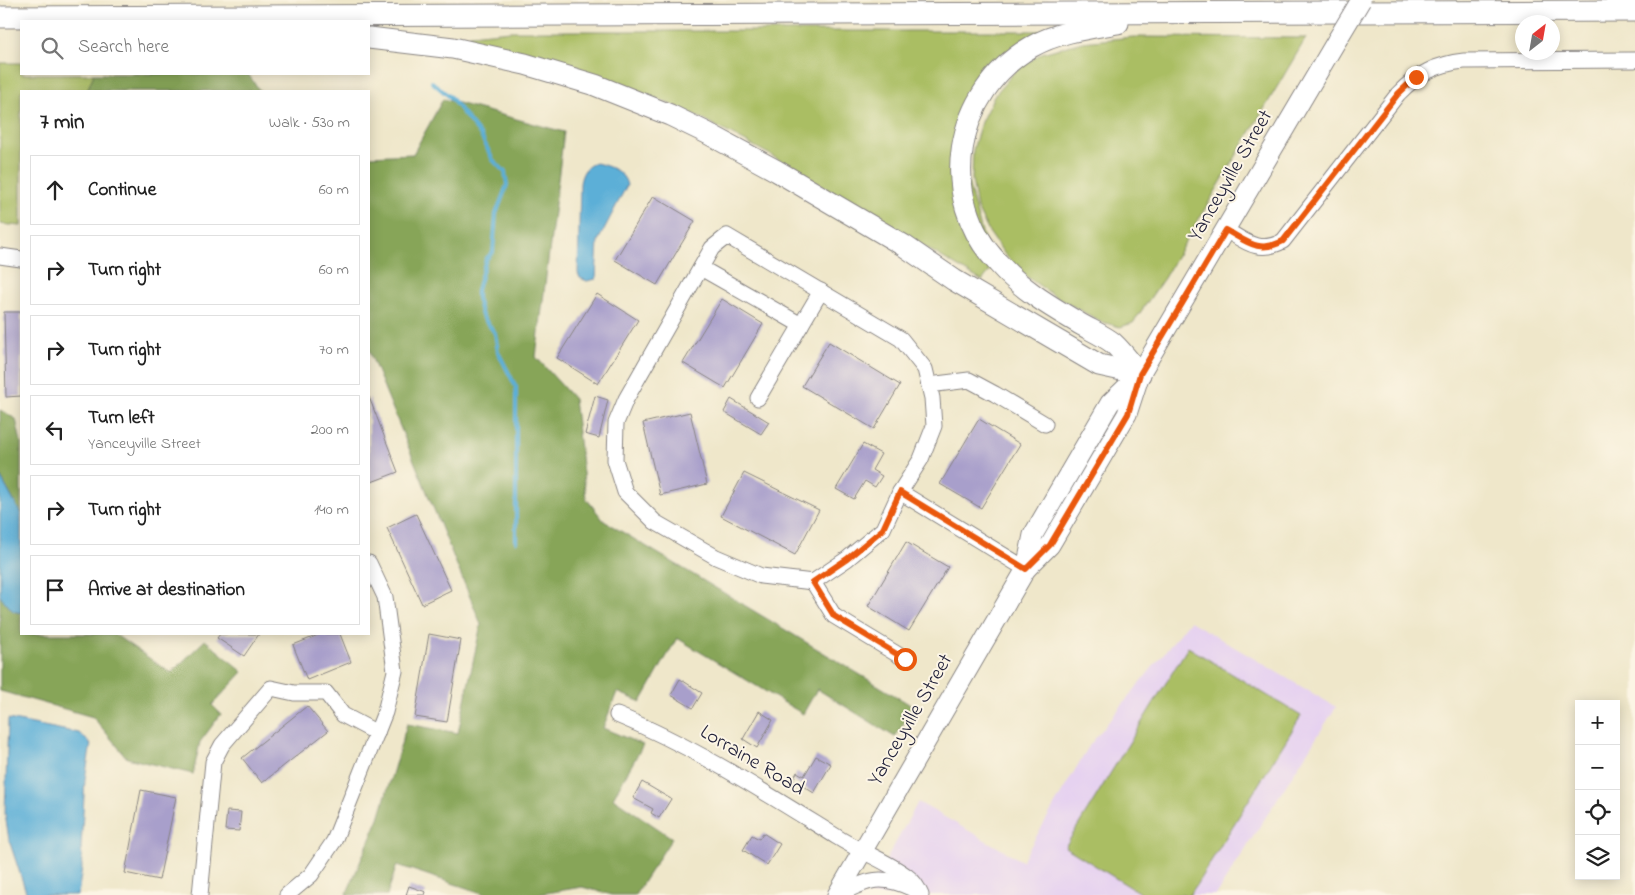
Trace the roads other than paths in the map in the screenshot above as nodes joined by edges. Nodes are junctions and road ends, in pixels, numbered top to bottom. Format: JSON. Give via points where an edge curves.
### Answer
{"nodes":[{"id":1,"x":1361,"y":0,"type":"edge"},
{"id":2,"x":1635,"y":11,"type":"edge"},
{"id":3,"x":1170,"y":13,"type":"junction"},
{"id":4,"x":0,"y":17,"type":"edge"},
{"id":5,"x":69,"y":17,"type":"junction"},
{"id":6,"x":115,"y":20,"type":"edge"},
{"id":7,"x":370,"y":38,"type":"edge"},
{"id":8,"x":1635,"y":60,"type":"edge"},
{"id":9,"x":1226,"y":230,"type":"junction"},
{"id":10,"x":0,"y":256,"type":"edge"},
{"id":11,"x":20,"y":259,"type":"edge"},
{"id":12,"x":701,"y":268,"type":"junction"},
{"id":13,"x":821,"y":291,"type":"junction"},
{"id":14,"x":801,"y":325,"type":"junction"},
{"id":15,"x":1140,"y":374,"type":"junction"},
{"id":16,"x":929,"y":386,"type":"junction"},
{"id":17,"x":758,"y":398,"type":"dead end"},
{"id":18,"x":1045,"y":424,"type":"dead end"},
{"id":19,"x":900,"y":492,"type":"junction"},
{"id":20,"x":370,"y":565,"type":"edge"},
{"id":21,"x":1026,"y":569,"type":"junction"},
{"id":22,"x":813,"y":582,"type":"junction"},
{"id":23,"x":905,"y":659,"type":"dead end"},
{"id":24,"x":617,"y":715,"type":"dead end"},
{"id":25,"x":377,"y":733,"type":"junction"},
{"id":26,"x":862,"y":850,"type":"junction"},
{"id":27,"x":920,"y":893,"type":"edge"},
{"id":28,"x":200,"y":895,"type":"edge"},
{"id":29,"x":288,"y":895,"type":"edge"},
{"id":30,"x":838,"y":895,"type":"edge"}],
"edges":[{"from":1,"to":9,"type":"main road","name":"Yanceyville Street","bridge":true},
{"from":2,"to":3,"type":"highway"},
{"from":3,"to":5,"type":"highway"},
{"from":3,"to":15,"type":"highway","via":[[1062,34],[1018,56],[993,79],[979,99],[968,122],[961,153],[961,187],[970,219],[985,248],[1033,295],[1112,343]]},
{"from":4,"to":5,"type":"highway"},
{"from":5,"to":6,"type":"highway"},
{"from":7,"to":15,"type":"highway","via":[[453,48],[525,64],[595,85],[670,115],[777,171],[1099,365]]},
{"from":8,"to":9,"type":"street","via":[[1464,60],[1427,70],[1398,94],[1283,241],[1261,247]]},
{"from":9,"to":15,"type":"main road","name":"Yanceyville Street"},
{"from":10,"to":11,"type":"street"},
{"from":12,"to":13,"type":"street","via":[[712,248],[727,236]]},
{"from":12,"to":14,"type":"street"},
{"from":12,"to":22,"type":"street","via":[[626,399],[616,423],[614,460],[625,492],[655,522],[716,557],[761,576]]},
{"from":13,"to":14,"type":"street"},
{"from":13,"to":16,"type":"street","via":[[901,339],[925,369]]},
{"from":14,"to":17,"type":"street"},
{"from":15,"to":21,"type":"main road","name":"Yanceyville Street","via":[[1128,414],[1050,545]]},
{"from":16,"to":18,"type":"street","via":[[969,380]]},
{"from":16,"to":19,"type":"street","via":[[934,426],[921,459]]},
{"from":19,"to":21,"type":"street"},
{"from":19,"to":22,"type":"street","via":[[883,529]]},
{"from":20,"to":25,"type":"street","via":[[385,597],[395,671]]},
{"from":21,"to":26,"type":"main road","name":"Yanceyville Street"},
{"from":22,"to":23,"type":"street","via":[[834,616]]},
{"from":24,"to":26,"type":"street","name":"Lorraine Road","via":[[704,756]]},
{"from":25,"to":28,"type":"street","via":[[344,716],[326,694],[271,688],[222,745],[213,762]]},
{"from":25,"to":29,"type":"street","via":[[334,841],[311,875]]},
{"from":26,"to":27,"type":"street","name":"Lorraine Road","via":[[908,877]]},
{"from":26,"to":30,"type":"main road","name":"Yanceyville Street"},
{"from":27,"to":30,"type":"street","via":[[900,883],[880,879],[862,883]]}]}
